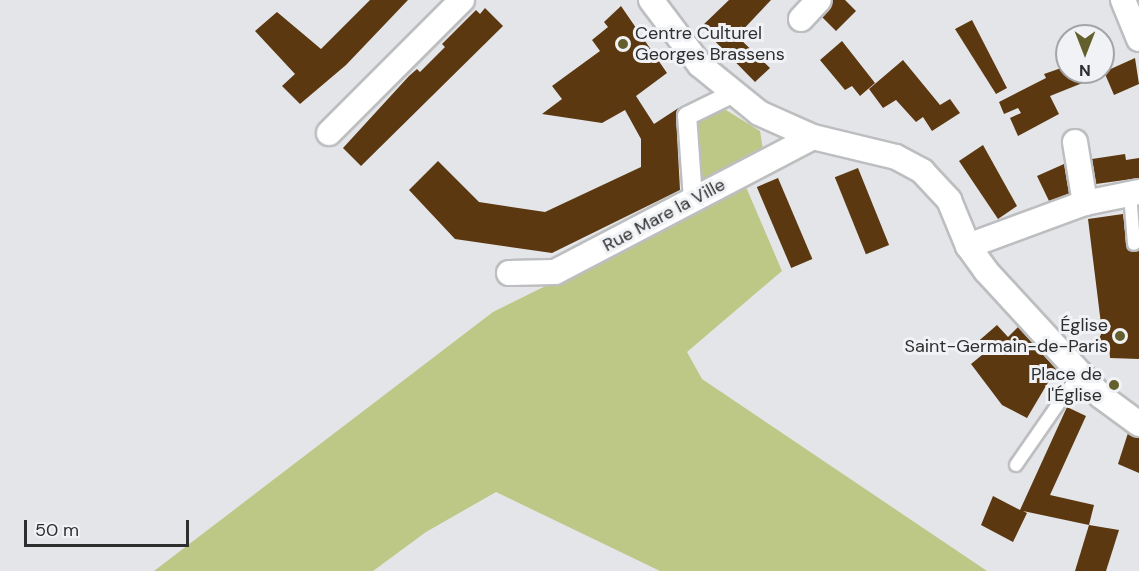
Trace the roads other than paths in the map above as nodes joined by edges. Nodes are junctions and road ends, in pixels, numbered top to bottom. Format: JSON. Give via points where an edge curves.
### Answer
{"nodes":[{"id":1,"x":462,"y":0,"type":"edge"},
{"id":2,"x":651,"y":0,"type":"edge"},
{"id":3,"x":819,"y":0,"type":"edge"},
{"id":4,"x":1123,"y":0,"type":"edge"},
{"id":5,"x":801,"y":19,"type":"dead end"},
{"id":6,"x":1139,"y":39,"type":"edge"},
{"id":7,"x":732,"y":94,"type":"junction"},
{"id":8,"x":329,"y":133,"type":"dead end"},
{"id":9,"x":813,"y":137,"type":"junction"},
{"id":10,"x":1075,"y":142,"type":"dead end"},
{"id":11,"x":1134,"y":193,"type":"edge"},
{"id":12,"x":693,"y":199,"type":"junction"},
{"id":13,"x":1085,"y":203,"type":"junction"},
{"id":14,"x":1134,"y":244,"type":"dead end"},
{"id":15,"x":968,"y":246,"type":"junction"},
{"id":16,"x":509,"y":273,"type":"dead end"},
{"id":17,"x":1079,"y":374,"type":"junction"},
{"id":18,"x":1139,"y":424,"type":"edge"},
{"id":19,"x":1016,"y":465,"type":"dead end"}],
"edges":[{"from":1,"to":8,"type":"street"},
{"from":2,"to":7,"type":"street","via":[[700,65]]},
{"from":3,"to":5,"type":"street"},
{"from":4,"to":6,"type":"street"},
{"from":7,"to":9,"type":"street","via":[[777,123]]},
{"from":7,"to":12,"type":"street","via":[[687,116]]},
{"from":9,"to":12,"type":"street","name":"Rue Mare la Ville"},
{"from":9,"to":15,"type":"street","via":[[896,157],[922,171],[949,200]]},
{"from":10,"to":13,"type":"street"},
{"from":11,"to":13,"type":"street"},
{"from":11,"to":14,"type":"lane"},
{"from":12,"to":16,"type":"street","name":"Rue Mare la Ville","via":[[555,272]]},
{"from":13,"to":15,"type":"street"},
{"from":15,"to":17,"type":"street"},
{"from":17,"to":18,"type":"street"},
{"from":17,"to":19,"type":"lane"}]}
